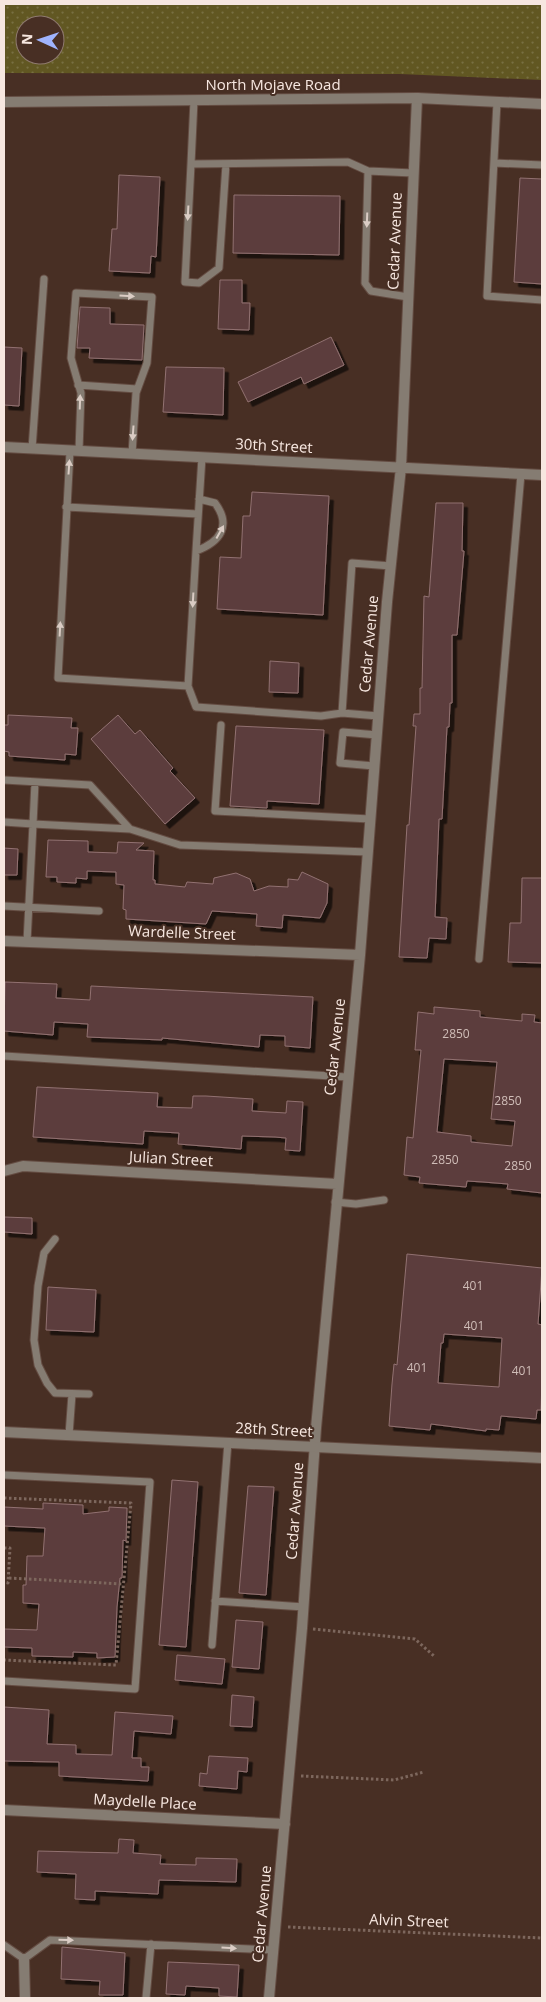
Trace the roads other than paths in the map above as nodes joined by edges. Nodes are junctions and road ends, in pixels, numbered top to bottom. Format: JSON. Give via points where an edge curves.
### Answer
{"nodes":[{"id":1,"x":417,"y":98,"type":"junction"},
{"id":2,"x":194,"y":100,"type":"junction"},
{"id":3,"x":4,"y":102,"type":"edge"},
{"id":4,"x":497,"y":102,"type":"junction"},
{"id":5,"x":542,"y":104,"type":"edge"},
{"id":6,"x":494,"y":163,"type":"junction"},
{"id":7,"x":191,"y":164,"type":"junction"},
{"id":8,"x":226,"y":164,"type":"junction"},
{"id":9,"x":542,"y":165,"type":"edge"},
{"id":10,"x":368,"y":171,"type":"junction"},
{"id":11,"x":413,"y":173,"type":"junction"},
{"id":12,"x":44,"y":279,"type":"dead end"},
{"id":13,"x":408,"y":297,"type":"junction"},
{"id":14,"x":542,"y":300,"type":"edge"},
{"id":15,"x":78,"y":385,"type":"junction"},
{"id":16,"x":137,"y":389,"type":"junction"},
{"id":17,"x":4,"y":447,"type":"edge"},
{"id":18,"x":32,"y":448,"type":"junction"},
{"id":19,"x":74,"y":451,"type":"junction"},
{"id":20,"x":132,"y":454,"type":"junction"},
{"id":21,"x":202,"y":457,"type":"junction"},
{"id":22,"x":401,"y":467,"type":"junction"},
{"id":23,"x":521,"y":474,"type":"junction"},
{"id":24,"x":542,"y":475,"type":"edge"},
{"id":25,"x":199,"y":499,"type":"junction"},
{"id":26,"x":66,"y":508,"type":"junction"},
{"id":27,"x":198,"y":514,"type":"junction"},
{"id":28,"x":196,"y":551,"type":"junction"},
{"id":29,"x":391,"y":566,"type":"junction"},
{"id":30,"x":188,"y":686,"type":"junction"},
{"id":31,"x":342,"y":713,"type":"junction"},
{"id":32,"x":378,"y":716,"type":"junction"},
{"id":33,"x":221,"y":725,"type":"dead end"},
{"id":34,"x":377,"y":735,"type":"junction"},
{"id":35,"x":374,"y":766,"type":"junction"},
{"id":36,"x":4,"y":780,"type":"edge"},
{"id":37,"x":35,"y":782,"type":"junction"},
{"id":38,"x":370,"y":819,"type":"junction"},
{"id":39,"x":4,"y":822,"type":"edge"},
{"id":40,"x":33,"y":824,"type":"junction"},
{"id":41,"x":130,"y":829,"type":"junction"},
{"id":42,"x":368,"y":852,"type":"junction"},
{"id":43,"x":4,"y":906,"type":"edge"},
{"id":44,"x":28,"y":908,"type":"junction"},
{"id":45,"x":99,"y":912,"type":"dead end"},
{"id":46,"x":4,"y":941,"type":"edge"},
{"id":47,"x":28,"y":942,"type":"junction"},
{"id":48,"x":360,"y":955,"type":"junction"},
{"id":49,"x":479,"y":959,"type":"dead end"},
{"id":50,"x":4,"y":1056,"type":"edge"},
{"id":51,"x":347,"y":1077,"type":"junction"},
{"id":52,"x":4,"y":1171,"type":"edge"},
{"id":53,"x":337,"y":1184,"type":"junction"},
{"id":54,"x":384,"y":1200,"type":"dead end"},
{"id":55,"x":335,"y":1202,"type":"junction"},
{"id":56,"x":55,"y":1238,"type":"dead end"},
{"id":57,"x":72,"y":1394,"type":"junction"},
{"id":58,"x":89,"y":1394,"type":"dead end"},
{"id":59,"x":4,"y":1432,"type":"edge"},
{"id":60,"x":69,"y":1435,"type":"junction"},
{"id":61,"x":228,"y":1442,"type":"junction"},
{"id":62,"x":314,"y":1446,"type":"junction"},
{"id":63,"x":542,"y":1458,"type":"edge"},
{"id":64,"x":4,"y":1474,"type":"edge"},
{"id":65,"x":215,"y":1601,"type":"junction"},
{"id":66,"x":304,"y":1607,"type":"junction"},
{"id":67,"x":212,"y":1645,"type":"dead end"},
{"id":68,"x":4,"y":1681,"type":"edge"},
{"id":69,"x":4,"y":1810,"type":"edge"},
{"id":70,"x":285,"y":1824,"type":"junction"},
{"id":71,"x":151,"y":1944,"type":"junction"},
{"id":72,"x":4,"y":1945,"type":"edge"},
{"id":73,"x":273,"y":1950,"type":"junction"},
{"id":74,"x":24,"y":1959,"type":"junction"},
{"id":75,"x":24,"y":1998,"type":"edge"},
{"id":76,"x":146,"y":1998,"type":"edge"},
{"id":77,"x":269,"y":1998,"type":"edge"}],
"edges":[{"from":1,"to":2,"type":"street","name":"North Mojave Road"},
{"from":1,"to":4,"type":"street","name":"North Mojave Road"},
{"from":1,"to":11,"type":"street","name":"Cedar Avenue"},
{"from":2,"to":3,"type":"street","name":"North Mojave Road"},
{"from":2,"to":7,"type":"lane"},
{"from":4,"to":5,"type":"street","name":"North Mojave Road"},
{"from":4,"to":6,"type":"lane"},
{"from":6,"to":9,"type":"lane"},
{"from":6,"to":14,"type":"lane","via":[[487,296]]},
{"from":7,"to":8,"type":"lane"},
{"from":7,"to":8,"type":"lane","one_way":true,"via":[[185,282],[199,283],[218,268]]},
{"from":8,"to":10,"type":"lane","via":[[348,162]]},
{"from":10,"to":11,"type":"lane"},
{"from":10,"to":13,"type":"lane","one_way":true,"via":[[365,283],[371,291]]},
{"from":11,"to":13,"type":"street","name":"Cedar Avenue"},
{"from":12,"to":18,"type":"lane"},
{"from":13,"to":22,"type":"street","name":"Cedar Avenue"},
{"from":15,"to":16,"type":"lane"},
{"from":15,"to":16,"type":"lane","one_way":true,"via":[[71,358],[76,293],[152,297],[147,363]]},
{"from":19,"to":15,"type":"lane","one_way":true,"via":[[81,393]]},
{"from":16,"to":20,"type":"lane","one_way":true},
{"from":17,"to":18,"type":"street","name":"30th Street"},
{"from":18,"to":19,"type":"street","name":"30th Street"},
{"from":19,"to":20,"type":"street","name":"30th Street"},
{"from":26,"to":19,"type":"lane","one_way":true},
{"from":20,"to":21,"type":"street","name":"30th Street"},
{"from":21,"to":22,"type":"street","name":"30th Street"},
{"from":21,"to":25,"type":"lane"},
{"from":22,"to":23,"type":"street","name":"30th Street"},
{"from":22,"to":29,"type":"street","name":"Cedar Avenue"},
{"from":23,"to":24,"type":"street","name":"30th Street"},
{"from":23,"to":49,"type":"lane"},
{"from":25,"to":27,"type":"lane"},
{"from":28,"to":25,"type":"lane","one_way":true,"via":[[208,547],[219,537],[224,526],[222,512],[216,503]]},
{"from":26,"to":27,"type":"lane"},
{"from":30,"to":26,"type":"lane","one_way":true,"via":[[58,678]]},
{"from":27,"to":28,"type":"lane"},
{"from":28,"to":30,"type":"lane","one_way":true},
{"from":29,"to":31,"type":"lane","via":[[352,563]]},
{"from":29,"to":32,"type":"street","name":"Cedar Avenue"},
{"from":30,"to":31,"type":"lane","via":[[196,707],[321,716]]},
{"from":31,"to":32,"type":"lane"},
{"from":32,"to":34,"type":"street","name":"Cedar Avenue"},
{"from":33,"to":38,"type":"lane","via":[[214,811]]},
{"from":34,"to":35,"type":"street","name":"Cedar Avenue"},
{"from":34,"to":35,"type":"lane","via":[[343,732],[340,763]]},
{"from":35,"to":38,"type":"street","name":"Cedar Avenue"},
{"from":36,"to":37,"type":"lane"},
{"from":37,"to":40,"type":"lane"},
{"from":37,"to":41,"type":"lane","via":[[90,784]]},
{"from":38,"to":42,"type":"street","name":"Cedar Avenue"},
{"from":39,"to":40,"type":"lane"},
{"from":40,"to":41,"type":"lane"},
{"from":40,"to":44,"type":"lane"},
{"from":41,"to":42,"type":"lane","via":[[180,845]]},
{"from":42,"to":48,"type":"street","name":"Cedar Avenue"},
{"from":43,"to":44,"type":"lane"},
{"from":44,"to":45,"type":"lane"},
{"from":44,"to":47,"type":"lane"},
{"from":46,"to":47,"type":"street","name":"Wardelle Street"},
{"from":47,"to":48,"type":"street","name":"Wardelle Street"},
{"from":48,"to":51,"type":"street","name":"Cedar Avenue"},
{"from":50,"to":51,"type":"lane"},
{"from":51,"to":53,"type":"street","name":"Cedar Avenue"},
{"from":52,"to":53,"type":"street","name":"Julian Street","via":[[23,1166]]},
{"from":53,"to":55,"type":"street","name":"Cedar Avenue"},
{"from":54,"to":55,"type":"lane","via":[[356,1204]]},
{"from":55,"to":62,"type":"street","name":"Cedar Avenue"},
{"from":56,"to":57,"type":"lane","via":[[44,1253],[38,1286],[35,1350],[38,1365],[55,1393]]},
{"from":57,"to":58,"type":"lane"},
{"from":57,"to":60,"type":"lane"},
{"from":59,"to":60,"type":"street","name":"28th Street"},
{"from":60,"to":61,"type":"street","name":"28th Street"},
{"from":61,"to":62,"type":"street","name":"28th Street"},
{"from":61,"to":65,"type":"lane"},
{"from":62,"to":63,"type":"street","name":"28th Street"},
{"from":62,"to":66,"type":"street","name":"Cedar Avenue"},
{"from":64,"to":68,"type":"lane","via":[[150,1482],[135,1689]]},
{"from":65,"to":66,"type":"lane"},
{"from":65,"to":67,"type":"lane"},
{"from":66,"to":70,"type":"street","name":"Cedar Avenue"},
{"from":69,"to":70,"type":"street","name":"Maydelle Place"},
{"from":70,"to":73,"type":"street","name":"Cedar Avenue"},
{"from":71,"to":73,"type":"lane","one_way":true},
{"from":74,"to":71,"type":"lane","one_way":true,"via":[[50,1940]]},
{"from":71,"to":76,"type":"lane"},
{"from":72,"to":74,"type":"lane"},
{"from":73,"to":77,"type":"street","name":"Cedar Avenue"},
{"from":74,"to":75,"type":"street"}]}
